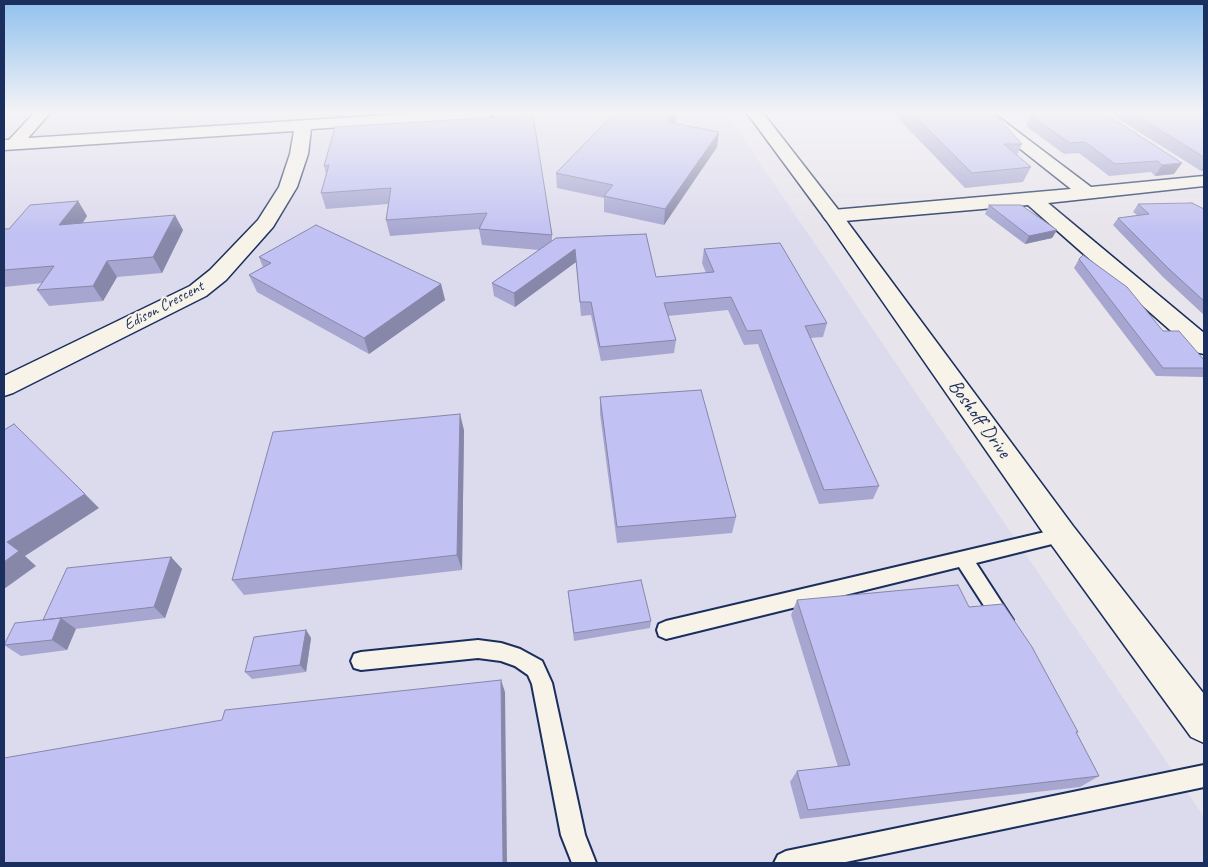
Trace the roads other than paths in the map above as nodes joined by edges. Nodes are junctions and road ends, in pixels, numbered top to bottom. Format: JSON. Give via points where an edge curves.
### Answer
{"nodes":[{"id":1,"x":299,"y":153,"type":"edge"},
{"id":2,"x":786,"y":153,"type":"edge"},
{"id":3,"x":1036,"y":153,"type":"edge"},
{"id":4,"x":1178,"y":166,"type":"edge"},
{"id":5,"x":1204,"y":182,"type":"edge"},
{"id":6,"x":1087,"y":193,"type":"junction"},
{"id":7,"x":1032,"y":199,"type":"junction"},
{"id":8,"x":833,"y":216,"type":"junction"},
{"id":9,"x":1204,"y":346,"type":"edge"},
{"id":10,"x":4,"y":387,"type":"edge"},
{"id":11,"x":1062,"y":536,"type":"junction"},
{"id":12,"x":963,"y":559,"type":"junction"},
{"id":13,"x":666,"y":630,"type":"dead end"},
{"id":14,"x":1012,"y":633,"type":"edge"},
{"id":15,"x":360,"y":661,"type":"dead end"},
{"id":16,"x":1204,"y":724,"type":"edge"},
{"id":17,"x":1204,"y":776,"type":"edge"},
{"id":18,"x":584,"y":863,"type":"edge"},
{"id":19,"x":786,"y":863,"type":"edge"}],
"edges":[{"from":1,"to":10,"type":"street","name":"Edison Crescent","via":[[288,187],[266,223],[218,275],[198,291]]},
{"from":2,"to":8,"type":"street","name":"Boshoff Drive"},
{"from":3,"to":6,"type":"street"},
{"from":4,"to":5,"type":"street"},
{"from":5,"to":6,"type":"street"},
{"from":6,"to":7,"type":"street"},
{"from":7,"to":8,"type":"street"},
{"from":7,"to":9,"type":"street"},
{"from":8,"to":11,"type":"street","name":"Boshoff Drive"},
{"from":11,"to":12,"type":"lane"},
{"from":11,"to":16,"type":"street","name":"Boshoff Drive"},
{"from":12,"to":13,"type":"lane"},
{"from":12,"to":14,"type":"lane"},
{"from":15,"to":18,"type":"lane","via":[[478,648],[520,658],[535,668],[542,683],[573,835]]},
{"from":17,"to":19,"type":"lane"}]}
